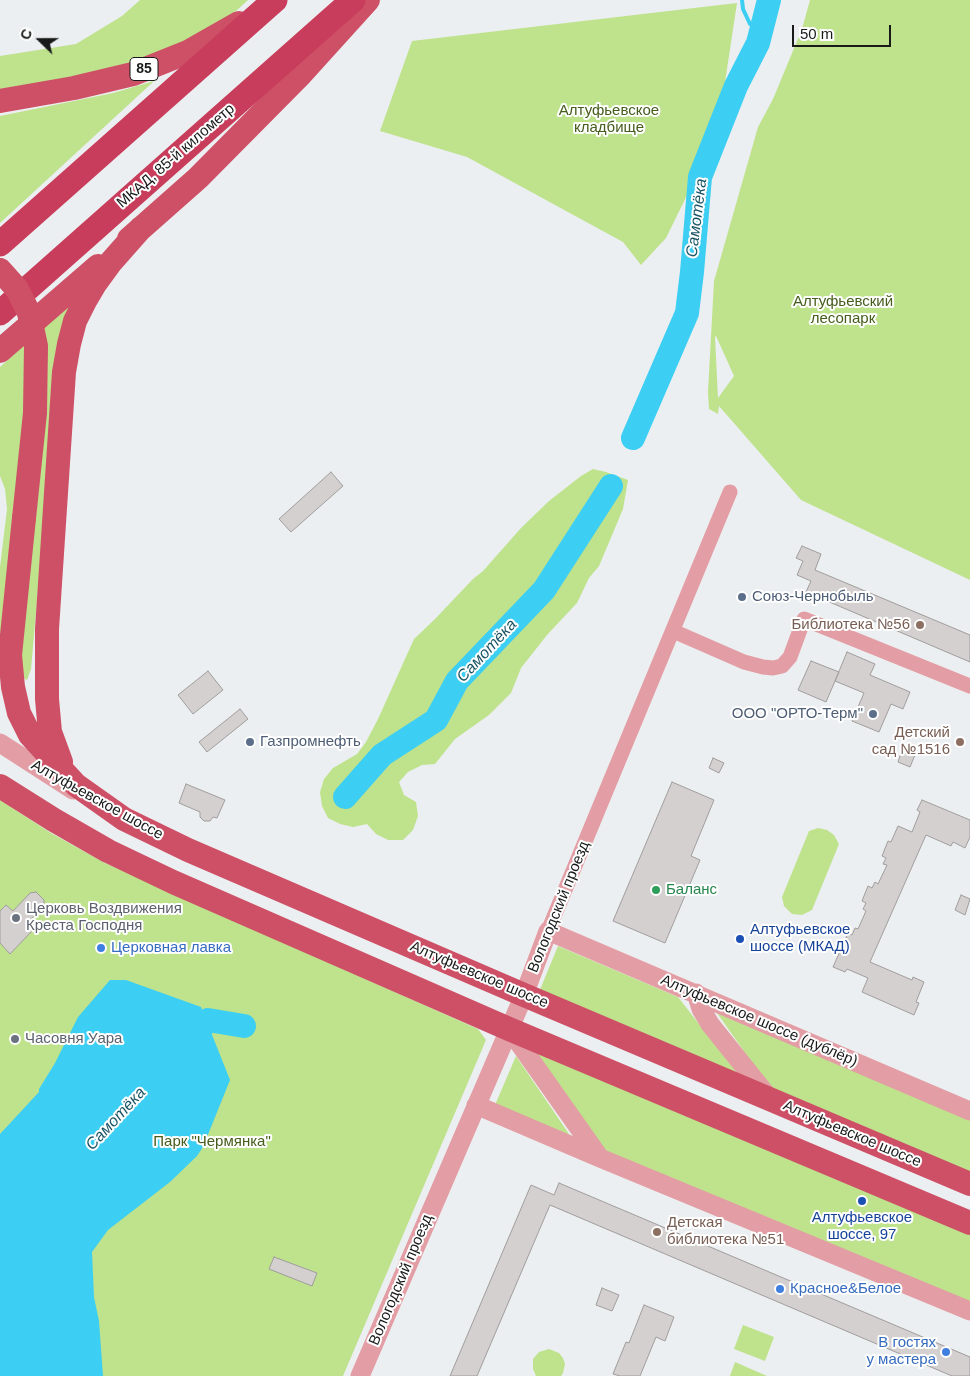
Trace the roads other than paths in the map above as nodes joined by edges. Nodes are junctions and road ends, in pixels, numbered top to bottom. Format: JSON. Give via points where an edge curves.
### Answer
{"nodes":[{"id":1,"x":274,"y":0,"type":"edge"},
{"id":2,"x":353,"y":0,"type":"edge"},
{"id":3,"x":368,"y":0,"type":"edge"},
{"id":4,"x":0,"y":101,"type":"edge"},
{"id":5,"x":141,"y":228,"type":"junction"},
{"id":6,"x":0,"y":244,"type":"edge"},
{"id":7,"x":0,"y":270,"type":"edge"},
{"id":8,"x":0,"y":313,"type":"edge"},
{"id":9,"x":0,"y":351,"type":"edge"},
{"id":10,"x":730,"y":492,"type":"dead end"},
{"id":11,"x":673,"y":631,"type":"junction"},
{"id":12,"x":970,"y":686,"type":"edge"},
{"id":13,"x":0,"y":742,"type":"edge"},
{"id":14,"x":64,"y":771,"type":"junction"},
{"id":15,"x":0,"y":786,"type":"edge"},
{"id":16,"x":124,"y":819,"type":"junction"},
{"id":17,"x":548,"y":931,"type":"junction"},
{"id":18,"x":696,"y":993,"type":"junction"},
{"id":19,"x":524,"y":995,"type":"junction"},
{"id":20,"x":509,"y":1029,"type":"junction"},
{"id":21,"x":770,"y":1099,"type":"junction"},
{"id":22,"x":476,"y":1105,"type":"junction"},
{"id":23,"x":970,"y":1111,"type":"edge"},
{"id":24,"x":600,"y":1158,"type":"junction"},
{"id":25,"x":970,"y":1184,"type":"edge"},
{"id":26,"x":970,"y":1223,"type":"edge"},
{"id":27,"x":970,"y":1311,"type":"edge"},
{"id":28,"x":360,"y":1376,"type":"edge"}],
"edges":[{"from":1,"to":4,"type":"main road","number":"85","via":[[188,52],[133,74]]},
{"from":1,"to":6,"type":"highway"},
{"from":2,"to":8,"type":"highway","name":"МКАД, 85-й километр"},
{"from":3,"to":5,"type":"main road","via":[[198,178]]},
{"from":5,"to":9,"type":"main road"},
{"from":5,"to":14,"type":"main road","via":[[111,262],[85,301],[75,321],[64,372],[46,629],[46,699],[50,732]]},
{"from":7,"to":14,"type":"main road","bridge":true,"via":[[17,289],[29,313],[36,346],[35,413],[10,655],[13,687],[19,713],[30,735]]},
{"from":10,"to":11,"type":"street","name":"Вологодский проезд"},
{"from":11,"to":12,"type":"street","via":[[744,662],[773,668],[782,666],[790,657],[804,619]]},
{"from":11,"to":17,"type":"street","name":"Вологодский проезд"},
{"from":13,"to":16,"type":"street","name":"Алтуфьевское шоссе","via":[[72,790]]},
{"from":14,"to":16,"type":"main road","via":[[76,785]]},
{"from":15,"to":20,"type":"main road","via":[[108,851]]},
{"from":16,"to":19,"type":"main road","name":"Алтуфьевское шоссе","via":[[188,850]]},
{"from":17,"to":18,"type":"street","name":"Алтуфьевское шоссе (дублёр)"},
{"from":17,"to":19,"type":"street","name":"Вологодский проезд"},
{"from":18,"to":21,"type":"street","via":[[710,1024]]},
{"from":18,"to":23,"type":"street","name":"Алтуфьевское шоссе (дублёр)"},
{"from":19,"to":20,"type":"street","name":"Вологодский проезд"},
{"from":19,"to":21,"type":"main road","name":"Алтуфьевское шоссе"},
{"from":20,"to":22,"type":"street","name":"Вологодский проезд"},
{"from":20,"to":24,"type":"street"},
{"from":20,"to":26,"type":"main road"},
{"from":21,"to":25,"type":"main road","name":"Алтуфьевское шоссе"},
{"from":22,"to":24,"type":"street"},
{"from":22,"to":28,"type":"street","name":"Вологодский проезд"},
{"from":24,"to":27,"type":"street"}]}
